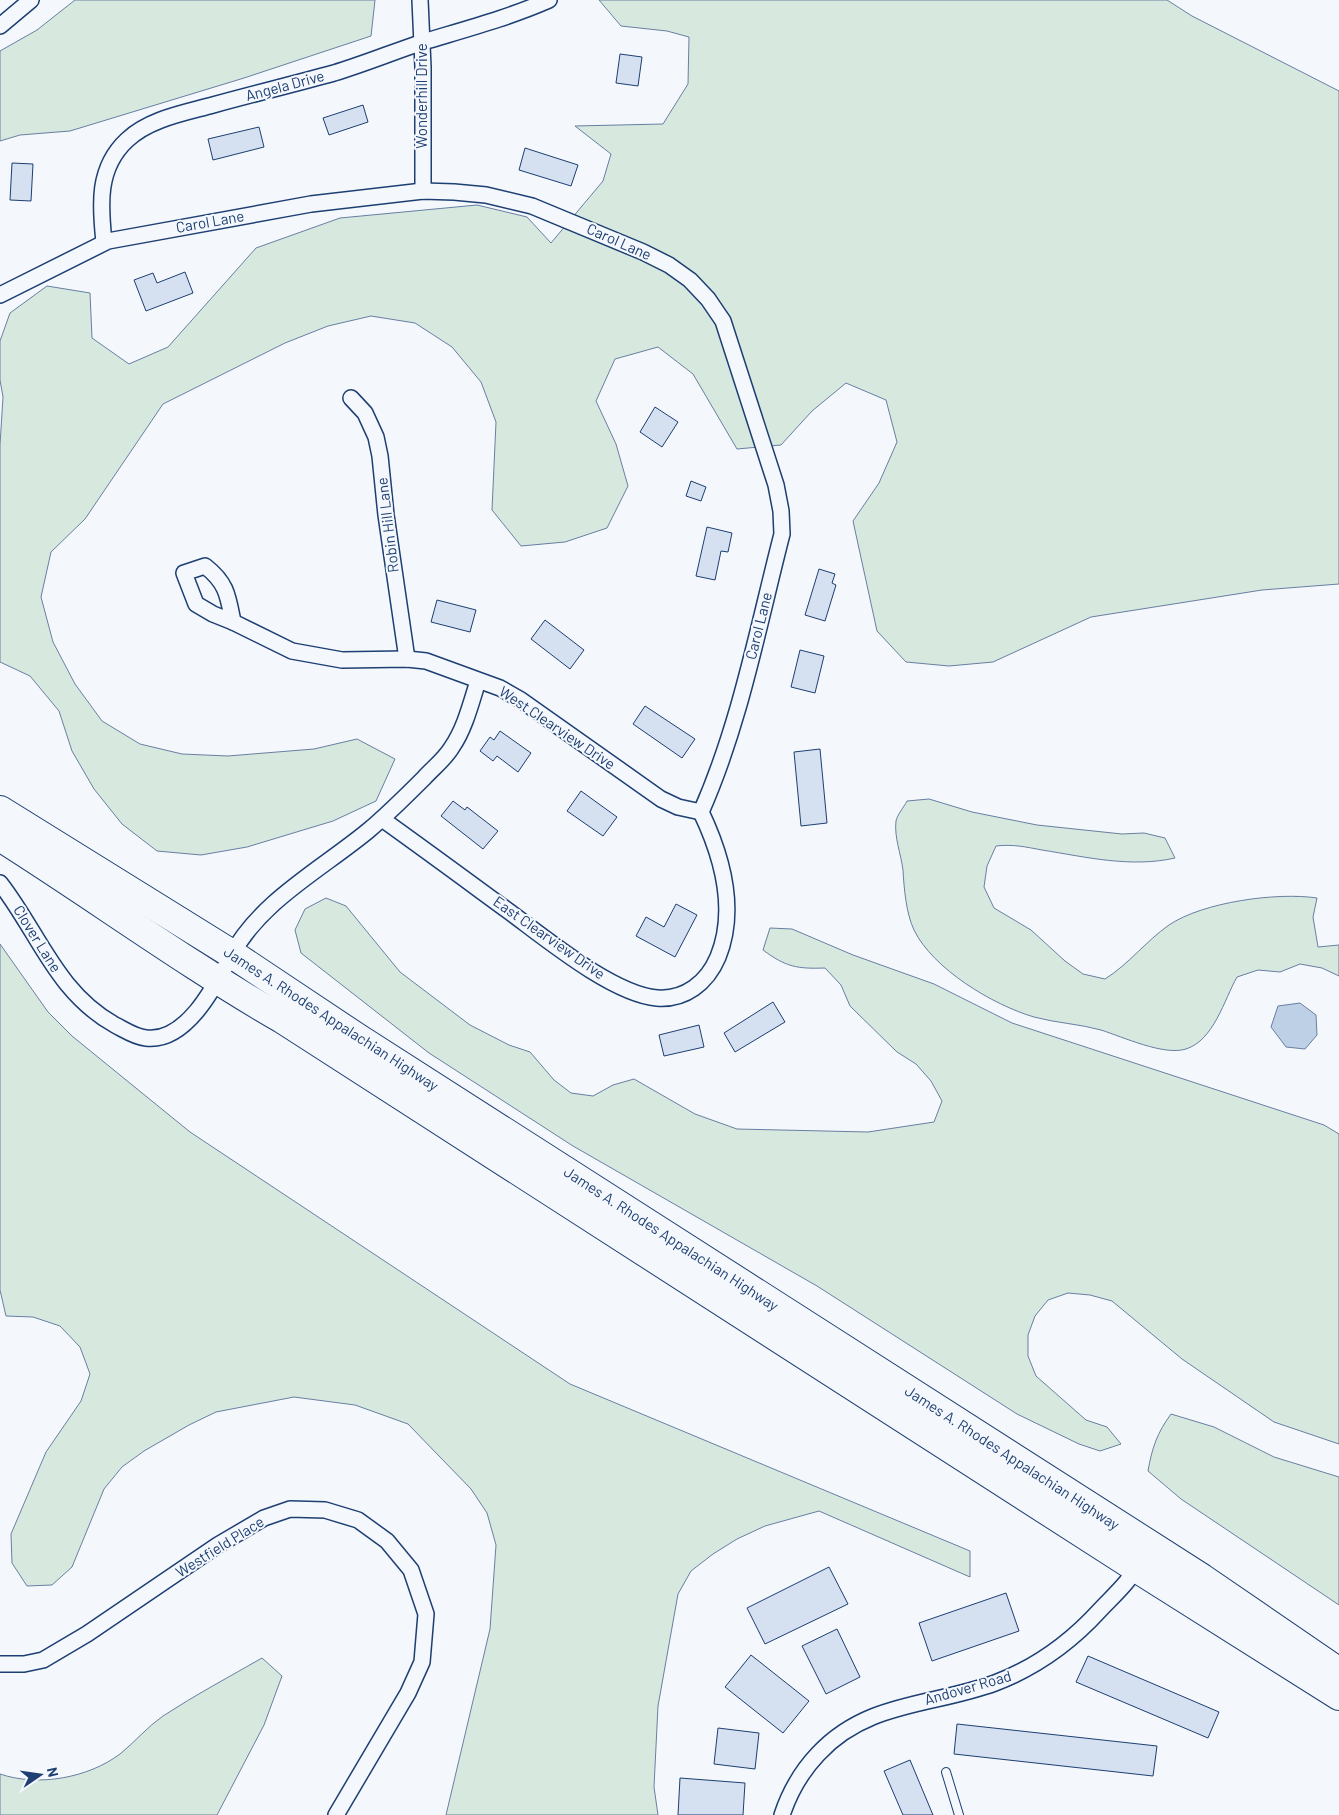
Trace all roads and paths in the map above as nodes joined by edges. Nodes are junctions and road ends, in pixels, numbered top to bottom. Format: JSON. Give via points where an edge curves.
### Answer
{"nodes":[{"id":1,"x":31,"y":0,"type":"edge"},
{"id":2,"x":420,"y":0,"type":"edge"},
{"id":3,"x":548,"y":0,"type":"edge"},
{"id":4,"x":0,"y":26,"type":"edge"},
{"id":5,"x":423,"y":42,"type":"junction"},
{"id":6,"x":423,"y":192,"type":"junction"},
{"id":7,"x":104,"y":242,"type":"junction"},
{"id":8,"x":0,"y":295,"type":"edge"},
{"id":9,"x":351,"y":398,"type":"dead end"},
{"id":10,"x":233,"y":622,"type":"dead end"},
{"id":11,"x":407,"y":659,"type":"junction"},
{"id":12,"x":478,"y":681,"type":"junction"},
{"id":13,"x":0,"y":810,"type":"edge"},
{"id":14,"x":701,"y":812,"type":"junction"},
{"id":15,"x":382,"y":818,"type":"junction"},
{"id":16,"x":0,"y":837,"type":"edge"},
{"id":17,"x":0,"y":883,"type":"edge"},
{"id":18,"x":232,"y":954,"type":"junction"},
{"id":19,"x":218,"y":982,"type":"junction"},
{"id":20,"x":1141,"y":1556,"type":"junction"},
{"id":21,"x":0,"y":1664,"type":"edge"},
{"id":22,"x":1339,"y":1672,"type":"edge"},
{"id":23,"x":1339,"y":1696,"type":"edge"},
{"id":24,"x":946,"y":1772,"type":"dead end"},
{"id":25,"x":336,"y":1815,"type":"edge"},
{"id":26,"x":782,"y":1815,"type":"edge"},
{"id":27,"x":959,"y":1815,"type":"edge"}],
"edges":[{"from":1,"to":4,"type":"street"},
{"from":2,"to":5,"type":"street","name":"Wonderhill Drive"},
{"from":3,"to":5,"type":"street","name":"Angela Drive","via":[[502,19]]},
{"from":5,"to":6,"type":"street","name":"Wonderhill Drive"},
{"from":5,"to":7,"type":"street","name":"Angela Drive","via":[[336,72],[165,119],[136,132],[119,149],[103,178],[100,194]]},
{"from":6,"to":7,"type":"street","name":"Carol Lane","via":[[311,204]]},
{"from":6,"to":14,"type":"street","name":"Carol Lane","via":[[486,195],[524,204],[643,252],[690,280],[723,322],[776,485],[782,534],[739,702]]},
{"from":7,"to":8,"type":"street","name":"Carol Lane"},
{"from":9,"to":11,"type":"street","name":"Robin Hill Lane","via":[[365,413],[376,437]]},
{"from":10,"to":11,"type":"street","via":[[292,651],[342,660]]},
{"from":11,"to":12,"type":"street","via":[[426,661]]},
{"from":12,"to":14,"type":"street","name":"West Clearview Drive","via":[[521,700],[661,799]]},
{"from":12,"to":15,"type":"street","name":"West Clearview Drive","via":[[452,749]]},
{"from":13,"to":18,"type":"highway","name":"James A. Rhodes Appalachian Highway"},
{"from":14,"to":15,"type":"street","name":"East Clearview Drive","via":[[711,833],[723,875],[727,904],[725,938],[705,979],[685,994],[672,998],[636,993],[569,955]]},
{"from":15,"to":18,"type":"street","name":"West Clearview Drive","via":[[278,901],[252,925]]},
{"from":16,"to":19,"type":"highway","name":"James A. Rhodes Appalachian Highway"},
{"from":17,"to":19,"type":"street","name":"Clover Lane","via":[[15,902],[48,961],[68,987],[95,1012],[133,1035],[156,1038],[185,1025]]},
{"from":18,"to":19,"type":"street","name":"Clover Lane"},
{"from":18,"to":20,"type":"highway","name":"James A. Rhodes Appalachian Highway"},
{"from":19,"to":20,"type":"highway","name":"James A. Rhodes Appalachian Highway"},
{"from":20,"to":22,"type":"highway","name":"James A. Rhodes Appalachian Highway","via":[[1209,1584]]},
{"from":20,"to":23,"type":"highway","name":"James A. Rhodes Appalachian Highway"},
{"from":20,"to":26,"type":"street","name":"Andover Road","via":[[1094,1616],[1051,1656],[992,1684],[867,1718],[842,1731],[801,1773]]},
{"from":21,"to":25,"type":"street","name":"Westfield Place","via":[[44,1660],[264,1518],[290,1509],[325,1510],[358,1520],[388,1542],[411,1570],[426,1614],[422,1662],[408,1693]]},
{"from":24,"to":27,"type":"lane"}]}
